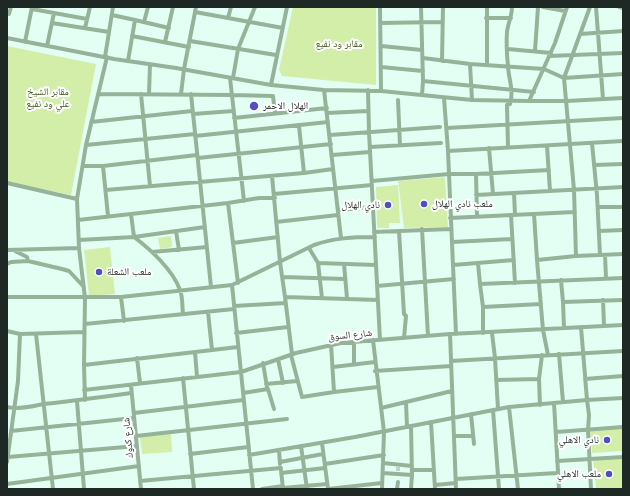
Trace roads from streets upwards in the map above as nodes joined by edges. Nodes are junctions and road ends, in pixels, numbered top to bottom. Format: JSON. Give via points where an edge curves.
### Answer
{"nodes":[{"id":1,"x":11,"y":7,"type":"edge"},
{"id":2,"x":90,"y":7,"type":"edge"},
{"id":3,"x":113,"y":7,"type":"edge"},
{"id":4,"x":148,"y":7,"type":"edge"},
{"id":5,"x":173,"y":7,"type":"edge"},
{"id":6,"x":231,"y":7,"type":"edge"},
{"id":7,"x":255,"y":7,"type":"edge"},
{"id":8,"x":287,"y":7,"type":"edge"},
{"id":9,"x":380,"y":7,"type":"edge"},
{"id":10,"x":421,"y":7,"type":"edge"},
{"id":11,"x":442,"y":7,"type":"edge"},
{"id":12,"x":487,"y":7,"type":"edge"},
{"id":13,"x":512,"y":7,"type":"edge"},
{"id":14,"x":538,"y":7,"type":"edge"},
{"id":15,"x":543,"y":7,"type":"edge"},
{"id":16,"x":590,"y":7,"type":"edge"},
{"id":17,"x":596,"y":7,"type":"edge"},
{"id":18,"x":619,"y":7,"type":"edge"},
{"id":19,"x":32,"y":8,"type":"edge"},
{"id":20,"x":195,"y":8,"type":"edge"},
{"id":21,"x":623,"y":8,"type":"edge"},
{"id":22,"x":566,"y":9,"type":"edge"},
{"id":23,"x":54,"y":13,"type":"junction"},
{"id":24,"x":9,"y":14,"type":"dead end"},
{"id":25,"x":112,"y":15,"type":"junction"},
{"id":26,"x":228,"y":18,"type":"junction"},
{"id":27,"x":486,"y":18,"type":"junction"},
{"id":28,"x":511,"y":18,"type":"junction"},
{"id":29,"x":87,"y":19,"type":"junction"},
{"id":30,"x":135,"y":20,"type":"junction"},
{"id":31,"x":144,"y":22,"type":"junction"},
{"id":32,"x":249,"y":22,"type":"junction"},
{"id":33,"x":422,"y":22,"type":"junction"},
{"id":34,"x":442,"y":22,"type":"junction"},
{"id":35,"x":52,"y":23,"type":"junction"},
{"id":36,"x":380,"y":23,"type":"junction"},
{"id":37,"x":85,"y":28,"type":"junction"},
{"id":38,"x":169,"y":28,"type":"junction"},
{"id":39,"x":283,"y":28,"type":"junction"},
{"id":40,"x":623,"y":31,"type":"edge"},
{"id":41,"x":109,"y":32,"type":"junction"},
{"id":42,"x":598,"y":33,"type":"junction"},
{"id":43,"x":580,"y":34,"type":"junction"},
{"id":44,"x":132,"y":36,"type":"junction"},
{"id":45,"x":7,"y":38,"type":"edge"},
{"id":46,"x":190,"y":41,"type":"junction"},
{"id":47,"x":25,"y":42,"type":"junction"},
{"id":48,"x":165,"y":42,"type":"junction"},
{"id":49,"x":48,"y":46,"type":"junction"},
{"id":50,"x":381,"y":46,"type":"junction"},
{"id":51,"x":189,"y":47,"type":"junction"},
{"id":52,"x":238,"y":49,"type":"junction"},
{"id":53,"x":508,"y":49,"type":"junction"},
{"id":54,"x":422,"y":50,"type":"junction"},
{"id":55,"x":535,"y":51,"type":"junction"},
{"id":56,"x":623,"y":53,"type":"edge"},
{"id":57,"x":600,"y":54,"type":"junction"},
{"id":58,"x":276,"y":55,"type":"junction"},
{"id":59,"x":550,"y":55,"type":"junction"},
{"id":60,"x":572,"y":55,"type":"junction"},
{"id":61,"x":106,"y":57,"type":"junction"},
{"id":62,"x":423,"y":58,"type":"junction"},
{"id":63,"x":128,"y":61,"type":"junction"},
{"id":64,"x":442,"y":61,"type":"junction"},
{"id":65,"x":150,"y":64,"type":"junction"},
{"id":66,"x":470,"y":64,"type":"junction"},
{"id":67,"x":487,"y":65,"type":"junction"},
{"id":68,"x":508,"y":67,"type":"junction"},
{"id":69,"x":381,"y":68,"type":"junction"},
{"id":70,"x":184,"y":69,"type":"junction"},
{"id":71,"x":544,"y":69,"type":"junction"},
{"id":72,"x":423,"y":71,"type":"junction"},
{"id":73,"x":623,"y":74,"type":"edge"},
{"id":74,"x":602,"y":75,"type":"junction"},
{"id":75,"x":231,"y":78,"type":"junction"},
{"id":76,"x":564,"y":78,"type":"junction"},
{"id":77,"x":424,"y":81,"type":"junction"},
{"id":78,"x":271,"y":85,"type":"junction"},
{"id":79,"x":471,"y":85,"type":"junction"},
{"id":80,"x":512,"y":89,"type":"junction"},
{"id":81,"x":324,"y":90,"type":"junction"},
{"id":82,"x":368,"y":90,"type":"junction"},
{"id":83,"x":381,"y":91,"type":"junction"},
{"id":84,"x":534,"y":92,"type":"junction"},
{"id":85,"x":98,"y":94,"type":"junction"},
{"id":86,"x":141,"y":94,"type":"junction"},
{"id":87,"x":150,"y":94,"type":"junction"},
{"id":88,"x":181,"y":94,"type":"junction"},
{"id":89,"x":190,"y":94,"type":"junction"},
{"id":90,"x":232,"y":95,"type":"junction"},
{"id":91,"x":422,"y":95,"type":"junction"},
{"id":92,"x":444,"y":98,"type":"junction"},
{"id":93,"x":603,"y":98,"type":"junction"},
{"id":94,"x":623,"y":98,"type":"edge"},
{"id":95,"x":398,"y":100,"type":"dead end"},
{"id":96,"x":472,"y":100,"type":"junction"},
{"id":97,"x":510,"y":101,"type":"junction"},
{"id":98,"x":529,"y":101,"type":"junction"},
{"id":99,"x":567,"y":101,"type":"junction"},
{"id":100,"x":326,"y":108,"type":"junction"},
{"id":101,"x":233,"y":111,"type":"junction"},
{"id":102,"x":368,"y":111,"type":"junction"},
{"id":103,"x":193,"y":113,"type":"junction"},
{"id":104,"x":275,"y":113,"type":"junction"},
{"id":105,"x":327,"y":113,"type":"junction"},
{"id":106,"x":143,"y":117,"type":"junction"},
{"id":107,"x":234,"y":118,"type":"junction"},
{"id":108,"x":623,"y":118,"type":"edge"},
{"id":109,"x":91,"y":122,"type":"junction"},
{"id":110,"x":328,"y":122,"type":"junction"},
{"id":111,"x":568,"y":122,"type":"junction"},
{"id":112,"x":507,"y":125,"type":"junction"},
{"id":113,"x":298,"y":126,"type":"junction"},
{"id":114,"x":440,"y":127,"type":"dead end"},
{"id":115,"x":447,"y":128,"type":"junction"},
{"id":116,"x":400,"y":130,"type":"junction"},
{"id":117,"x":236,"y":131,"type":"junction"},
{"id":118,"x":369,"y":132,"type":"junction"},
{"id":119,"x":195,"y":135,"type":"junction"},
{"id":120,"x":330,"y":135,"type":"junction"},
{"id":121,"x":146,"y":139,"type":"junction"},
{"id":122,"x":623,"y":141,"type":"edge"},
{"id":123,"x":441,"y":143,"type":"dead end"},
{"id":124,"x":592,"y":143,"type":"junction"},
{"id":125,"x":331,"y":144,"type":"junction"},
{"id":126,"x":571,"y":144,"type":"junction"},
{"id":127,"x":86,"y":145,"type":"junction"},
{"id":128,"x":400,"y":145,"type":"junction"},
{"id":129,"x":547,"y":146,"type":"junction"},
{"id":130,"x":370,"y":147,"type":"junction"},
{"id":131,"x":508,"y":147,"type":"junction"},
{"id":132,"x":301,"y":148,"type":"junction"},
{"id":133,"x":489,"y":148,"type":"junction"},
{"id":134,"x":448,"y":151,"type":"junction"},
{"id":135,"x":370,"y":152,"type":"junction"},
{"id":136,"x":238,"y":154,"type":"junction"},
{"id":137,"x":332,"y":155,"type":"junction"},
{"id":138,"x":197,"y":157,"type":"junction"},
{"id":139,"x":148,"y":160,"type":"junction"},
{"id":140,"x":623,"y":164,"type":"edge"},
{"id":141,"x":594,"y":165,"type":"junction"},
{"id":142,"x":83,"y":166,"type":"junction"},
{"id":143,"x":103,"y":166,"type":"junction"},
{"id":144,"x":333,"y":169,"type":"junction"},
{"id":145,"x":548,"y":170,"type":"junction"},
{"id":146,"x":304,"y":173,"type":"junction"},
{"id":147,"x":492,"y":173,"type":"junction"},
{"id":148,"x":449,"y":174,"type":"junction"},
{"id":149,"x":476,"y":174,"type":"junction"},
{"id":150,"x":272,"y":176,"type":"junction"},
{"id":151,"x":240,"y":178,"type":"junction"},
{"id":152,"x":200,"y":182,"type":"junction"},
{"id":153,"x":7,"y":183,"type":"edge"},
{"id":154,"x":372,"y":183,"type":"junction"},
{"id":155,"x":150,"y":186,"type":"junction"},
{"id":156,"x":623,"y":187,"type":"edge"},
{"id":157,"x":335,"y":188,"type":"junction"},
{"id":158,"x":596,"y":188,"type":"junction"},
{"id":159,"x":106,"y":190,"type":"junction"},
{"id":160,"x":574,"y":190,"type":"junction"},
{"id":161,"x":550,"y":191,"type":"junction"},
{"id":162,"x":514,"y":193,"type":"junction"},
{"id":163,"x":493,"y":194,"type":"junction"},
{"id":164,"x":476,"y":195,"type":"junction"},
{"id":165,"x":274,"y":196,"type":"junction"},
{"id":166,"x":77,"y":199,"type":"junction"},
{"id":167,"x":244,"y":201,"type":"junction"},
{"id":168,"x":228,"y":203,"type":"junction"},
{"id":169,"x":203,"y":206,"type":"junction"},
{"id":170,"x":373,"y":207,"type":"junction"},
{"id":171,"x":598,"y":207,"type":"junction"},
{"id":172,"x":623,"y":207,"type":"edge"},
{"id":173,"x":575,"y":212,"type":"junction"},
{"id":174,"x":338,"y":213,"type":"junction"},
{"id":175,"x":131,"y":214,"type":"junction"},
{"id":176,"x":534,"y":214,"type":"junction"},
{"id":177,"x":513,"y":215,"type":"junction"},
{"id":178,"x":108,"y":216,"type":"junction"},
{"id":179,"x":477,"y":217,"type":"junction"},
{"id":180,"x":450,"y":218,"type":"junction"},
{"id":181,"x":78,"y":220,"type":"junction"},
{"id":182,"x":276,"y":222,"type":"junction"},
{"id":183,"x":205,"y":227,"type":"junction"},
{"id":184,"x":451,"y":229,"type":"junction"},
{"id":185,"x":422,"y":230,"type":"junction"},
{"id":186,"x":623,"y":230,"type":"edge"},
{"id":187,"x":176,"y":231,"type":"junction"},
{"id":188,"x":399,"y":231,"type":"junction"},
{"id":189,"x":599,"y":231,"type":"junction"},
{"id":190,"x":374,"y":232,"type":"junction"},
{"id":191,"x":134,"y":237,"type":"junction"},
{"id":192,"x":278,"y":237,"type":"junction"},
{"id":193,"x":375,"y":237,"type":"junction"},
{"id":194,"x":341,"y":238,"type":"junction"},
{"id":195,"x":512,"y":239,"type":"junction"},
{"id":196,"x":79,"y":240,"type":"junction"},
{"id":197,"x":452,"y":242,"type":"junction"},
{"id":198,"x":233,"y":243,"type":"junction"},
{"id":199,"x":207,"y":247,"type":"junction"},
{"id":200,"x":79,"y":248,"type":"junction"},
{"id":201,"x":308,"y":248,"type":"junction"},
{"id":202,"x":7,"y":250,"type":"edge"},
{"id":203,"x":12,"y":250,"type":"junction"},
{"id":204,"x":179,"y":250,"type":"junction"},
{"id":205,"x":152,"y":252,"type":"junction"},
{"id":206,"x":623,"y":254,"type":"edge"},
{"id":207,"x":603,"y":255,"type":"junction"},
{"id":208,"x":576,"y":256,"type":"junction"},
{"id":209,"x":514,"y":260,"type":"junction"},
{"id":210,"x":538,"y":260,"type":"junction"},
{"id":211,"x":28,"y":261,"type":"junction"},
{"id":212,"x":280,"y":262,"type":"junction"},
{"id":213,"x":318,"y":262,"type":"junction"},
{"id":214,"x":478,"y":263,"type":"junction"},
{"id":215,"x":7,"y":264,"type":"edge"},
{"id":216,"x":344,"y":264,"type":"junction"},
{"id":217,"x":453,"y":264,"type":"junction"},
{"id":218,"x":376,"y":265,"type":"junction"},
{"id":219,"x":283,"y":277,"type":"junction"},
{"id":220,"x":319,"y":278,"type":"junction"},
{"id":221,"x":606,"y":278,"type":"junction"},
{"id":222,"x":623,"y":278,"type":"edge"},
{"id":223,"x":345,"y":279,"type":"junction"},
{"id":224,"x":454,"y":279,"type":"junction"},
{"id":225,"x":561,"y":280,"type":"junction"},
{"id":226,"x":539,"y":281,"type":"junction"},
{"id":227,"x":425,"y":282,"type":"junction"},
{"id":228,"x":515,"y":282,"type":"junction"},
{"id":229,"x":238,"y":283,"type":"junction"},
{"id":230,"x":402,"y":284,"type":"junction"},
{"id":231,"x":480,"y":284,"type":"junction"},
{"id":232,"x":232,"y":285,"type":"junction"},
{"id":233,"x":377,"y":286,"type":"junction"},
{"id":234,"x":84,"y":287,"type":"junction"},
{"id":235,"x":211,"y":287,"type":"junction"},
{"id":236,"x":181,"y":290,"type":"junction"},
{"id":237,"x":7,"y":297,"type":"edge"},
{"id":238,"x":285,"y":297,"type":"junction"},
{"id":239,"x":85,"y":298,"type":"junction"},
{"id":240,"x":121,"y":298,"type":"junction"},
{"id":241,"x":322,"y":298,"type":"junction"},
{"id":242,"x":347,"y":298,"type":"junction"},
{"id":243,"x":378,"y":300,"type":"junction"},
{"id":244,"x":602,"y":300,"type":"junction"},
{"id":245,"x":623,"y":300,"type":"edge"},
{"id":246,"x":286,"y":302,"type":"junction"},
{"id":247,"x":563,"y":302,"type":"junction"},
{"id":248,"x":540,"y":304,"type":"junction"},
{"id":249,"x":234,"y":307,"type":"junction"},
{"id":250,"x":482,"y":307,"type":"junction"},
{"id":251,"x":208,"y":312,"type":"junction"},
{"id":252,"x":182,"y":314,"type":"junction"},
{"id":253,"x":124,"y":321,"type":"junction"},
{"id":254,"x":85,"y":324,"type":"junction"},
{"id":255,"x":623,"y":325,"type":"edge"},
{"id":256,"x":604,"y":326,"type":"junction"},
{"id":257,"x":288,"y":327,"type":"junction"},
{"id":258,"x":581,"y":327,"type":"junction"},
{"id":259,"x":564,"y":328,"type":"junction"},
{"id":260,"x":543,"y":330,"type":"junction"},
{"id":261,"x":7,"y":331,"type":"edge"},
{"id":262,"x":84,"y":332,"type":"junction"},
{"id":263,"x":236,"y":333,"type":"junction"},
{"id":264,"x":483,"y":333,"type":"junction"},
{"id":265,"x":492,"y":333,"type":"junction"},
{"id":266,"x":20,"y":334,"type":"junction"},
{"id":267,"x":36,"y":334,"type":"junction"},
{"id":268,"x":450,"y":334,"type":"junction"},
{"id":269,"x":456,"y":334,"type":"junction"},
{"id":270,"x":428,"y":336,"type":"junction"},
{"id":271,"x":404,"y":338,"type":"junction"},
{"id":272,"x":373,"y":340,"type":"junction"},
{"id":273,"x":380,"y":340,"type":"junction"},
{"id":274,"x":354,"y":342,"type":"junction"},
{"id":275,"x":331,"y":344,"type":"junction"},
{"id":276,"x":238,"y":347,"type":"junction"},
{"id":277,"x":212,"y":350,"type":"junction"},
{"id":278,"x":623,"y":351,"type":"edge"},
{"id":279,"x":195,"y":352,"type":"junction"},
{"id":280,"x":583,"y":353,"type":"junction"},
{"id":281,"x":291,"y":354,"type":"junction"},
{"id":282,"x":560,"y":354,"type":"junction"},
{"id":283,"x":548,"y":355,"type":"junction"},
{"id":284,"x":542,"y":356,"type":"junction"},
{"id":285,"x":137,"y":358,"type":"junction"},
{"id":286,"x":496,"y":358,"type":"junction"},
{"id":287,"x":278,"y":359,"type":"junction"},
{"id":288,"x":451,"y":360,"type":"junction"},
{"id":289,"x":375,"y":362,"type":"junction"},
{"id":290,"x":263,"y":363,"type":"junction"},
{"id":291,"x":354,"y":364,"type":"junction"},
{"id":292,"x":84,"y":365,"type":"junction"},
{"id":293,"x":451,"y":366,"type":"junction"},
{"id":294,"x":333,"y":367,"type":"junction"},
{"id":295,"x":375,"y":371,"type":"junction"},
{"id":296,"x":241,"y":372,"type":"junction"},
{"id":297,"x":197,"y":376,"type":"junction"},
{"id":298,"x":623,"y":376,"type":"edge"},
{"id":299,"x":183,"y":378,"type":"junction"},
{"id":300,"x":539,"y":379,"type":"junction"},
{"id":301,"x":585,"y":379,"type":"junction"},
{"id":302,"x":496,"y":380,"type":"junction"},
{"id":303,"x":297,"y":381,"type":"junction"},
{"id":304,"x":140,"y":383,"type":"junction"},
{"id":305,"x":283,"y":383,"type":"junction"},
{"id":306,"x":131,"y":385,"type":"junction"},
{"id":307,"x":267,"y":387,"type":"junction"},
{"id":308,"x":378,"y":387,"type":"junction"},
{"id":309,"x":84,"y":390,"type":"junction"},
{"id":310,"x":452,"y":391,"type":"junction"},
{"id":311,"x":334,"y":392,"type":"junction"},
{"id":312,"x":131,"y":393,"type":"junction"},
{"id":313,"x":243,"y":393,"type":"junction"},
{"id":314,"x":623,"y":398,"type":"edge"},
{"id":315,"x":85,"y":400,"type":"junction"},
{"id":316,"x":243,"y":400,"type":"junction"},
{"id":317,"x":587,"y":400,"type":"junction"},
{"id":318,"x":77,"y":401,"type":"junction"},
{"id":319,"x":406,"y":402,"type":"junction"},
{"id":320,"x":554,"y":402,"type":"junction"},
{"id":321,"x":563,"y":402,"type":"junction"},
{"id":322,"x":44,"y":404,"type":"junction"},
{"id":323,"x":540,"y":405,"type":"junction"},
{"id":324,"x":186,"y":406,"type":"junction"},
{"id":325,"x":509,"y":406,"type":"junction"},
{"id":326,"x":7,"y":407,"type":"edge"},
{"id":327,"x":381,"y":408,"type":"junction"},
{"id":328,"x":15,"y":409,"type":"junction"},
{"id":329,"x":274,"y":409,"type":"dead end"},
{"id":330,"x":496,"y":409,"type":"junction"},
{"id":331,"x":134,"y":413,"type":"junction"},
{"id":332,"x":471,"y":414,"type":"junction"},
{"id":333,"x":134,"y":418,"type":"junction"},
{"id":334,"x":453,"y":418,"type":"junction"},
{"id":335,"x":287,"y":419,"type":"dead end"},
{"id":336,"x":431,"y":422,"type":"junction"},
{"id":337,"x":79,"y":424,"type":"junction"},
{"id":338,"x":246,"y":424,"type":"junction"},
{"id":339,"x":409,"y":426,"type":"junction"},
{"id":340,"x":47,"y":427,"type":"junction"},
{"id":341,"x":623,"y":427,"type":"edge"},
{"id":342,"x":588,"y":430,"type":"junction"},
{"id":343,"x":12,"y":431,"type":"junction"},
{"id":344,"x":188,"y":431,"type":"junction"},
{"id":345,"x":384,"y":432,"type":"junction"},
{"id":346,"x":556,"y":432,"type":"junction"},
{"id":347,"x":136,"y":436,"type":"junction"},
{"id":348,"x":454,"y":436,"type":"junction"},
{"id":349,"x":473,"y":436,"type":"junction"},
{"id":350,"x":322,"y":443,"type":"junction"},
{"id":351,"x":474,"y":444,"type":"dead end"},
{"id":352,"x":136,"y":446,"type":"junction"},
{"id":353,"x":301,"y":446,"type":"junction"},
{"id":354,"x":248,"y":447,"type":"junction"},
{"id":355,"x":82,"y":450,"type":"junction"},
{"id":356,"x":279,"y":450,"type":"junction"},
{"id":357,"x":49,"y":453,"type":"junction"},
{"id":358,"x":190,"y":454,"type":"junction"},
{"id":359,"x":324,"y":454,"type":"junction"},
{"id":360,"x":249,"y":455,"type":"junction"},
{"id":361,"x":384,"y":455,"type":"junction"},
{"id":362,"x":8,"y":457,"type":"edge"},
{"id":363,"x":623,"y":457,"type":"edge"},
{"id":364,"x":303,"y":458,"type":"junction"},
{"id":365,"x":590,"y":459,"type":"junction"},
{"id":366,"x":557,"y":461,"type":"junction"},
{"id":367,"x":7,"y":462,"type":"edge"},
{"id":368,"x":280,"y":462,"type":"junction"},
{"id":369,"x":383,"y":463,"type":"junction"},
{"id":370,"x":139,"y":466,"type":"junction"},
{"id":371,"x":325,"y":466,"type":"junction"},
{"id":372,"x":281,"y":468,"type":"junction"},
{"id":373,"x":251,"y":470,"type":"junction"},
{"id":374,"x":304,"y":470,"type":"junction"},
{"id":375,"x":412,"y":470,"type":"junction"},
{"id":376,"x":434,"y":470,"type":"junction"},
{"id":377,"x":398,"y":471,"type":"junction"},
{"id":378,"x":84,"y":473,"type":"junction"},
{"id":379,"x":281,"y":473,"type":"junction"},
{"id":380,"x":383,"y":473,"type":"junction"},
{"id":381,"x":557,"y":473,"type":"junction"},
{"id":382,"x":193,"y":475,"type":"junction"},
{"id":383,"x":498,"y":476,"type":"junction"},
{"id":384,"x":517,"y":476,"type":"junction"},
{"id":385,"x":51,"y":478,"type":"junction"},
{"id":386,"x":140,"y":481,"type":"junction"},
{"id":387,"x":456,"y":481,"type":"junction"},
{"id":388,"x":398,"y":482,"type":"dead end"},
{"id":389,"x":382,"y":483,"type":"junction"},
{"id":390,"x":7,"y":484,"type":"edge"},
{"id":391,"x":327,"y":484,"type":"junction"},
{"id":392,"x":306,"y":487,"type":"edge"},
{"id":393,"x":435,"y":487,"type":"edge"},
{"id":394,"x":283,"y":488,"type":"edge"},
{"id":395,"x":53,"y":489,"type":"edge"},
{"id":396,"x":84,"y":489,"type":"edge"},
{"id":397,"x":141,"y":489,"type":"edge"},
{"id":398,"x":194,"y":489,"type":"edge"},
{"id":399,"x":253,"y":489,"type":"edge"},
{"id":400,"x":262,"y":489,"type":"edge"},
{"id":401,"x":328,"y":489,"type":"edge"},
{"id":402,"x":382,"y":489,"type":"edge"},
{"id":403,"x":397,"y":489,"type":"edge"},
{"id":404,"x":411,"y":489,"type":"edge"},
{"id":405,"x":456,"y":489,"type":"edge"},
{"id":406,"x":499,"y":489,"type":"edge"},
{"id":407,"x":518,"y":489,"type":"edge"},
{"id":408,"x":559,"y":489,"type":"edge"},
{"id":409,"x":591,"y":489,"type":"edge"}],
"edges":[{"from":1,"to":24,"type":"street"},
{"from":2,"to":29,"type":"street"},
{"from":3,"to":25,"type":"street"},
{"from":4,"to":31,"type":"street"},
{"from":5,"to":38,"type":"street"},
{"from":6,"to":26,"type":"street"},
{"from":7,"to":32,"type":"street"},
{"from":8,"to":39,"type":"street"},
{"from":9,"to":36,"type":"street"},
{"from":10,"to":33,"type":"street"},
{"from":11,"to":34,"type":"street"},
{"from":12,"to":27,"type":"street"},
{"from":13,"to":28,"type":"street"},
{"from":14,"to":55,"type":"street"},
{"from":15,"to":22,"type":"street"},
{"from":16,"to":43,"type":"street"},
{"from":17,"to":42,"type":"street"},
{"from":18,"to":21,"type":"street"},
{"from":19,"to":23,"type":"street"},
{"from":19,"to":47,"type":"street"},
{"from":20,"to":26,"type":"street"},
{"from":20,"to":46,"type":"street"},
{"from":22,"to":59,"type":"street"},
{"from":23,"to":29,"type":"street"},
{"from":23,"to":35,"type":"street"},
{"from":25,"to":30,"type":"street"},
{"from":25,"to":41,"type":"street"},
{"from":26,"to":32,"type":"street"},
{"from":27,"to":28,"type":"street"},
{"from":27,"to":67,"type":"street"},
{"from":28,"to":53,"type":"street","via":[[507,31]]},
{"from":29,"to":37,"type":"street"},
{"from":30,"to":31,"type":"street"},
{"from":30,"to":44,"type":"street"},
{"from":31,"to":38,"type":"street"},
{"from":32,"to":39,"type":"street"},
{"from":32,"to":52,"type":"street"},
{"from":33,"to":34,"type":"street"},
{"from":33,"to":36,"type":"street"},
{"from":33,"to":54,"type":"street"},
{"from":34,"to":64,"type":"street"},
{"from":35,"to":37,"type":"street"},
{"from":35,"to":49,"type":"street"},
{"from":36,"to":50,"type":"street"},
{"from":37,"to":41,"type":"street"},
{"from":38,"to":48,"type":"street"},
{"from":39,"to":58,"type":"street"},
{"from":40,"to":42,"type":"street"},
{"from":41,"to":61,"type":"street"},
{"from":42,"to":43,"type":"street"},
{"from":42,"to":57,"type":"street"},
{"from":43,"to":60,"type":"street"},
{"from":44,"to":48,"type":"street"},
{"from":44,"to":63,"type":"street"},
{"from":45,"to":47,"type":"street"},
{"from":46,"to":51,"type":"street"},
{"from":46,"to":52,"type":"street"},
{"from":47,"to":49,"type":"street"},
{"from":48,"to":51,"type":"street"},
{"from":49,"to":61,"type":"street"},
{"from":50,"to":54,"type":"street"},
{"from":50,"to":69,"type":"street"},
{"from":51,"to":70,"type":"street"},
{"from":52,"to":58,"type":"street"},
{"from":52,"to":75,"type":"street"},
{"from":53,"to":55,"type":"street"},
{"from":53,"to":68,"type":"street"},
{"from":54,"to":62,"type":"street"},
{"from":55,"to":59,"type":"street"},
{"from":56,"to":57,"type":"street"},
{"from":57,"to":60,"type":"street"},
{"from":57,"to":74,"type":"street"},
{"from":58,"to":78,"type":"street"},
{"from":59,"to":60,"type":"street"},
{"from":59,"to":71,"type":"street"},
{"from":60,"to":76,"type":"street"},
{"from":61,"to":63,"type":"street"},
{"from":61,"to":85,"type":"street"},
{"from":62,"to":64,"type":"street"},
{"from":62,"to":72,"type":"street"},
{"from":63,"to":65,"type":"street"},
{"from":64,"to":66,"type":"street"},
{"from":65,"to":70,"type":"street"},
{"from":65,"to":87,"type":"street"},
{"from":66,"to":67,"type":"street"},
{"from":66,"to":79,"type":"street"},
{"from":67,"to":68,"type":"street"},
{"from":68,"to":71,"type":"street"},
{"from":68,"to":80,"type":"street"},
{"from":69,"to":72,"type":"street"},
{"from":69,"to":83,"type":"street"},
{"from":70,"to":75,"type":"street"},
{"from":70,"to":88,"type":"street"},
{"from":71,"to":76,"type":"street"},
{"from":71,"to":84,"type":"street"},
{"from":72,"to":77,"type":"street"},
{"from":73,"to":74,"type":"street"},
{"from":74,"to":76,"type":"street"},
{"from":74,"to":93,"type":"street"},
{"from":75,"to":78,"type":"street"},
{"from":75,"to":90,"type":"street"},
{"from":76,"to":99,"type":"street"},
{"from":77,"to":79,"type":"street"},
{"from":77,"to":91,"type":"street"},
{"from":78,"to":81,"type":"street"},
{"from":79,"to":80,"type":"street"},
{"from":79,"to":96,"type":"street"},
{"from":80,"to":84,"type":"street"},
{"from":80,"to":97,"type":"street"},
{"from":81,"to":82,"type":"street"},
{"from":81,"to":100,"type":"street"},
{"from":82,"to":83,"type":"street"},
{"from":82,"to":102,"type":"street"},
{"from":83,"to":91,"type":"street"},
{"from":84,"to":98,"type":"street"},
{"from":85,"to":86,"type":"street"},
{"from":85,"to":109,"type":"street"},
{"from":86,"to":87,"type":"street"},
{"from":86,"to":106,"type":"street"},
{"from":87,"to":88,"type":"street"},
{"from":88,"to":89,"type":"street"},
{"from":89,"to":90,"type":"street"},
{"from":89,"to":103,"type":"street"},
{"from":90,"to":101,"type":"street"},
{"from":90,"to":104,"type":"street","via":[[273,96]]},
{"from":91,"to":92,"type":"street"},
{"from":92,"to":96,"type":"street"},
{"from":92,"to":115,"type":"street"},
{"from":93,"to":94,"type":"street"},
{"from":93,"to":99,"type":"street"},
{"from":95,"to":116,"type":"street"},
{"from":96,"to":97,"type":"street"},
{"from":97,"to":98,"type":"street"},
{"from":97,"to":112,"type":"street","via":[[507,105]]},
{"from":98,"to":99,"type":"street"},
{"from":99,"to":111,"type":"street"},
{"from":100,"to":104,"type":"street"},
{"from":100,"to":105,"type":"street"},
{"from":101,"to":103,"type":"street"},
{"from":101,"to":107,"type":"street"},
{"from":102,"to":105,"type":"street"},
{"from":102,"to":118,"type":"street"},
{"from":103,"to":106,"type":"street"},
{"from":103,"to":119,"type":"street"},
{"from":104,"to":107,"type":"street"},
{"from":105,"to":110,"type":"street"},
{"from":106,"to":109,"type":"street"},
{"from":106,"to":121,"type":"street"},
{"from":107,"to":117,"type":"street"},
{"from":108,"to":111,"type":"street"},
{"from":109,"to":127,"type":"street"},
{"from":110,"to":113,"type":"street"},
{"from":110,"to":120,"type":"street"},
{"from":111,"to":112,"type":"street"},
{"from":111,"to":126,"type":"street"},
{"from":112,"to":115,"type":"street"},
{"from":112,"to":131,"type":"street"},
{"from":113,"to":117,"type":"street"},
{"from":113,"to":132,"type":"street"},
{"from":114,"to":116,"type":"street"},
{"from":115,"to":134,"type":"street"},
{"from":116,"to":118,"type":"street"},
{"from":116,"to":128,"type":"street"},
{"from":117,"to":119,"type":"street"},
{"from":117,"to":136,"type":"street"},
{"from":118,"to":120,"type":"street"},
{"from":118,"to":130,"type":"street"},
{"from":119,"to":121,"type":"street"},
{"from":119,"to":138,"type":"street"},
{"from":120,"to":125,"type":"street"},
{"from":121,"to":127,"type":"street"},
{"from":121,"to":139,"type":"street"},
{"from":122,"to":124,"type":"street"},
{"from":123,"to":128,"type":"street"},
{"from":124,"to":126,"type":"street"},
{"from":124,"to":141,"type":"street"},
{"from":125,"to":132,"type":"street"},
{"from":125,"to":137,"type":"street"},
{"from":126,"to":129,"type":"street"},
{"from":126,"to":160,"type":"street"},
{"from":127,"to":142,"type":"street"},
{"from":128,"to":130,"type":"street"},
{"from":129,"to":131,"type":"street"},
{"from":129,"to":145,"type":"street"},
{"from":130,"to":135,"type":"street"},
{"from":131,"to":133,"type":"street"},
{"from":132,"to":136,"type":"street"},
{"from":132,"to":146,"type":"street"},
{"from":133,"to":134,"type":"street"},
{"from":133,"to":147,"type":"street"},
{"from":134,"to":148,"type":"street"},
{"from":135,"to":137,"type":"street"},
{"from":135,"to":154,"type":"street"},
{"from":136,"to":138,"type":"street"},
{"from":136,"to":151,"type":"street"},
{"from":137,"to":144,"type":"street"},
{"from":138,"to":139,"type":"street"},
{"from":138,"to":152,"type":"street"},
{"from":139,"to":143,"type":"street"},
{"from":139,"to":155,"type":"street"},
{"from":140,"to":141,"type":"street"},
{"from":141,"to":158,"type":"street"},
{"from":142,"to":143,"type":"street"},
{"from":142,"to":166,"type":"street"},
{"from":143,"to":159,"type":"street"},
{"from":144,"to":146,"type":"street"},
{"from":144,"to":157,"type":"street"},
{"from":145,"to":147,"type":"street"},
{"from":145,"to":161,"type":"street"},
{"from":146,"to":150,"type":"street"},
{"from":147,"to":149,"type":"street"},
{"from":147,"to":163,"type":"street"},
{"from":148,"to":149,"type":"street"},
{"from":148,"to":154,"type":"street"},
{"from":148,"to":180,"type":"street"},
{"from":149,"to":164,"type":"street"},
{"from":150,"to":151,"type":"street"},
{"from":150,"to":165,"type":"street"},
{"from":151,"to":152,"type":"street"},
{"from":151,"to":167,"type":"street"},
{"from":152,"to":155,"type":"street"},
{"from":152,"to":169,"type":"street"},
{"from":153,"to":166,"type":"street"},
{"from":154,"to":157,"type":"street"},
{"from":154,"to":170,"type":"street"},
{"from":155,"to":159,"type":"street"},
{"from":156,"to":158,"type":"street"},
{"from":157,"to":165,"type":"street"},
{"from":157,"to":174,"type":"street"},
{"from":158,"to":160,"type":"street"},
{"from":158,"to":171,"type":"street"},
{"from":159,"to":178,"type":"street"},
{"from":160,"to":161,"type":"street"},
{"from":160,"to":173,"type":"street"},
{"from":161,"to":162,"type":"street"},
{"from":162,"to":163,"type":"street"},
{"from":162,"to":177,"type":"street"},
{"from":163,"to":164,"type":"street"},
{"from":164,"to":179,"type":"street"},
{"from":165,"to":167,"type":"street"},
{"from":165,"to":182,"type":"street"},
{"from":166,"to":181,"type":"street"},
{"from":167,"to":168,"type":"street"},
{"from":168,"to":169,"type":"street"},
{"from":168,"to":198,"type":"street"},
{"from":169,"to":175,"type":"street"},
{"from":169,"to":183,"type":"street"},
{"from":170,"to":174,"type":"street"},
{"from":170,"to":190,"type":"street"},
{"from":171,"to":172,"type":"street"},
{"from":171,"to":189,"type":"street"},
{"from":173,"to":176,"type":"street"},
{"from":173,"to":208,"type":"street"},
{"from":174,"to":182,"type":"street"},
{"from":174,"to":194,"type":"street"},
{"from":175,"to":178,"type":"street"},
{"from":175,"to":191,"type":"street"},
{"from":176,"to":177,"type":"street"},
{"from":176,"to":210,"type":"street"},
{"from":177,"to":179,"type":"street"},
{"from":177,"to":195,"type":"street"},
{"from":178,"to":181,"type":"street"},
{"from":179,"to":180,"type":"street"},
{"from":180,"to":184,"type":"street"},
{"from":181,"to":196,"type":"street"},
{"from":182,"to":192,"type":"street"},
{"from":183,"to":187,"type":"street"},
{"from":183,"to":199,"type":"street"},
{"from":184,"to":185,"type":"street"},
{"from":184,"to":197,"type":"street"},
{"from":185,"to":188,"type":"street"},
{"from":185,"to":227,"type":"street"},
{"from":186,"to":189,"type":"street"},
{"from":187,"to":191,"type":"street"},
{"from":187,"to":204,"type":"street"},
{"from":188,"to":190,"type":"street"},
{"from":188,"to":230,"type":"street"},
{"from":189,"to":207,"type":"street"},
{"from":190,"to":193,"type":"street"},
{"from":191,"to":196,"type":"street"},
{"from":191,"to":205,"type":"street"},
{"from":192,"to":198,"type":"street"},
{"from":192,"to":212,"type":"street"},
{"from":193,"to":194,"type":"street"},
{"from":193,"to":218,"type":"street"},
{"from":194,"to":201,"type":"street","via":[[326,240]]},
{"from":195,"to":197,"type":"street"},
{"from":195,"to":209,"type":"street"},
{"from":196,"to":200,"type":"street"},
{"from":197,"to":217,"type":"street"},
{"from":198,"to":229,"type":"street"},
{"from":199,"to":204,"type":"street"},
{"from":199,"to":235,"type":"street"},
{"from":200,"to":203,"type":"street"},
{"from":200,"to":234,"type":"street"},
{"from":201,"to":212,"type":"street"},
{"from":201,"to":213,"type":"street"},
{"from":202,"to":203,"type":"street"},
{"from":203,"to":211,"type":"street","via":[[27,257]]},
{"from":204,"to":205,"type":"street"},
{"from":205,"to":236,"type":"street"},
{"from":206,"to":207,"type":"street"},
{"from":207,"to":208,"type":"street"},
{"from":207,"to":221,"type":"street"},
{"from":208,"to":210,"type":"street"},
{"from":209,"to":214,"type":"street"},
{"from":209,"to":228,"type":"street"},
{"from":210,"to":226,"type":"street"},
{"from":211,"to":215,"type":"street"},
{"from":211,"to":234,"type":"street","via":[[68,271]]},
{"from":212,"to":219,"type":"street"},
{"from":212,"to":229,"type":"street"},
{"from":213,"to":216,"type":"street"},
{"from":213,"to":220,"type":"street"},
{"from":214,"to":217,"type":"street"},
{"from":214,"to":231,"type":"street"},
{"from":216,"to":218,"type":"street"},
{"from":216,"to":223,"type":"street"},
{"from":217,"to":224,"type":"street"},
{"from":218,"to":233,"type":"street"},
{"from":219,"to":220,"type":"street"},
{"from":219,"to":238,"type":"street"},
{"from":220,"to":223,"type":"street"},
{"from":220,"to":241,"type":"street"},
{"from":221,"to":222,"type":"street"},
{"from":221,"to":225,"type":"street"},
{"from":223,"to":242,"type":"street"},
{"from":224,"to":227,"type":"street"},
{"from":224,"to":269,"type":"street"},
{"from":225,"to":226,"type":"street"},
{"from":225,"to":247,"type":"street"},
{"from":226,"to":228,"type":"street"},
{"from":226,"to":248,"type":"street"},
{"from":227,"to":230,"type":"street"},
{"from":227,"to":270,"type":"street"},
{"from":228,"to":231,"type":"street"},
{"from":229,"to":232,"type":"street"},
{"from":230,"to":233,"type":"street"},
{"from":230,"to":271,"type":"street","via":[[406,316]]},
{"from":231,"to":250,"type":"street"},
{"from":232,"to":235,"type":"street"},
{"from":232,"to":249,"type":"street"},
{"from":233,"to":243,"type":"street"},
{"from":234,"to":239,"type":"street"},
{"from":235,"to":236,"type":"street"},
{"from":236,"to":240,"type":"street"},
{"from":236,"to":252,"type":"street"},
{"from":237,"to":239,"type":"street"},
{"from":238,"to":241,"type":"street"},
{"from":238,"to":246,"type":"street"},
{"from":239,"to":240,"type":"street"},
{"from":239,"to":254,"type":"street"},
{"from":240,"to":253,"type":"street"},
{"from":241,"to":242,"type":"street"},
{"from":242,"to":243,"type":"street"},
{"from":243,"to":273,"type":"street"},
{"from":244,"to":245,"type":"street"},
{"from":244,"to":247,"type":"street"},
{"from":244,"to":256,"type":"street"},
{"from":246,"to":249,"type":"street"},
{"from":246,"to":257,"type":"street"},
{"from":247,"to":259,"type":"street"},
{"from":248,"to":250,"type":"street"},
{"from":248,"to":260,"type":"street"},
{"from":249,"to":251,"type":"street"},
{"from":249,"to":263,"type":"street"},
{"from":250,"to":264,"type":"street"},
{"from":251,"to":252,"type":"street"},
{"from":251,"to":277,"type":"street"},
{"from":252,"to":253,"type":"street"},
{"from":253,"to":254,"type":"street"},
{"from":254,"to":262,"type":"street"},
{"from":255,"to":256,"type":"street","name":"شارع السوق"},
{"from":256,"to":258,"type":"street","name":"شارع السوق"},
{"from":257,"to":263,"type":"street"},
{"from":257,"to":281,"type":"street"},
{"from":258,"to":259,"type":"street","name":"شارع السوق"},
{"from":258,"to":280,"type":"street"},
{"from":259,"to":260,"type":"street","name":"شارع السوق"},
{"from":260,"to":265,"type":"street","name":"شارع السوق"},
{"from":260,"to":283,"type":"street"},
{"from":261,"to":266,"type":"street"},
{"from":262,"to":267,"type":"street"},
{"from":262,"to":292,"type":"street"},
{"from":263,"to":276,"type":"street"},
{"from":264,"to":265,"type":"street","name":"شارع السوق"},
{"from":264,"to":269,"type":"street","name":"شارع السوق"},
{"from":265,"to":286,"type":"street"},
{"from":266,"to":267,"type":"street"},
{"from":266,"to":328,"type":"street"},
{"from":267,"to":322,"type":"street"},
{"from":268,"to":269,"type":"street","name":"شارع السوق"},
{"from":268,"to":270,"type":"street","name":"شارع السوق"},
{"from":268,"to":288,"type":"street"},
{"from":270,"to":271,"type":"street","name":"شارع السوق"},
{"from":271,"to":273,"type":"street","name":"شارع السوق"},
{"from":272,"to":273,"type":"street","name":"شارع السوق"},
{"from":272,"to":274,"type":"street","name":"شارع السوق"},
{"from":272,"to":289,"type":"street"},
{"from":274,"to":275,"type":"street","name":"شارع السوق"},
{"from":274,"to":291,"type":"street"},
{"from":275,"to":281,"type":"street","name":"شارع السوق"},
{"from":275,"to":294,"type":"street"},
{"from":276,"to":277,"type":"street"},
{"from":276,"to":296,"type":"street"},
{"from":277,"to":279,"type":"street"},
{"from":278,"to":280,"type":"street"},
{"from":279,"to":285,"type":"street"},
{"from":279,"to":297,"type":"street"},
{"from":280,"to":282,"type":"street"},
{"from":280,"to":301,"type":"street"},
{"from":281,"to":287,"type":"street","name":"شارع السوق"},
{"from":281,"to":303,"type":"street"},
{"from":282,"to":283,"type":"street"},
{"from":282,"to":321,"type":"street"},
{"from":283,"to":284,"type":"street"},
{"from":284,"to":286,"type":"street"},
{"from":284,"to":300,"type":"street"},
{"from":285,"to":292,"type":"street"},
{"from":285,"to":304,"type":"street"},
{"from":286,"to":288,"type":"street"},
{"from":286,"to":302,"type":"street"},
{"from":287,"to":290,"type":"street","name":"شارع السوق"},
{"from":287,"to":305,"type":"street"},
{"from":288,"to":293,"type":"street"},
{"from":289,"to":291,"type":"street"},
{"from":289,"to":295,"type":"street"},
{"from":290,"to":296,"type":"street","name":"شارع السوق"},
{"from":290,"to":307,"type":"street"},
{"from":291,"to":294,"type":"street"},
{"from":292,"to":309,"type":"street"},
{"from":293,"to":295,"type":"street"},
{"from":293,"to":310,"type":"street"},
{"from":294,"to":311,"type":"street"},
{"from":295,"to":308,"type":"street"},
{"from":296,"to":297,"type":"street","name":"شارع السوق"},
{"from":296,"to":313,"type":"street"},
{"from":297,"to":299,"type":"street","name":"شارع السوق"},
{"from":298,"to":301,"type":"street"},
{"from":299,"to":304,"type":"street","name":"شارع السوق"},
{"from":299,"to":324,"type":"street"},
{"from":300,"to":302,"type":"street"},
{"from":300,"to":323,"type":"street"},
{"from":301,"to":317,"type":"street"},
{"from":302,"to":330,"type":"street"},
{"from":303,"to":305,"type":"street"},
{"from":303,"to":311,"type":"street","via":[[302,397]]},
{"from":304,"to":306,"type":"street","name":"شارع السوق"},
{"from":305,"to":307,"type":"street"},
{"from":306,"to":309,"type":"street","name":"شارع السوق"},
{"from":306,"to":312,"type":"street","name":"شارع كدوك"},
{"from":307,"to":313,"type":"street"},
{"from":307,"to":329,"type":"street"},
{"from":308,"to":311,"type":"street"},
{"from":308,"to":327,"type":"street"},
{"from":309,"to":315,"type":"street"},
{"from":310,"to":319,"type":"street"},
{"from":310,"to":334,"type":"street"},
{"from":312,"to":315,"type":"street"},
{"from":312,"to":331,"type":"street","name":"شارع كدوك"},
{"from":313,"to":316,"type":"street"},
{"from":314,"to":317,"type":"street"},
{"from":315,"to":318,"type":"street"},
{"from":316,"to":324,"type":"street"},
{"from":316,"to":338,"type":"street"},
{"from":317,"to":321,"type":"street"},
{"from":317,"to":342,"type":"street"},
{"from":318,"to":322,"type":"street"},
{"from":318,"to":337,"type":"street"},
{"from":319,"to":327,"type":"street"},
{"from":319,"to":339,"type":"street"},
{"from":320,"to":321,"type":"street"},
{"from":320,"to":323,"type":"street"},
{"from":320,"to":346,"type":"street"},
{"from":322,"to":328,"type":"street"},
{"from":322,"to":340,"type":"street"},
{"from":323,"to":325,"type":"street"},
{"from":324,"to":331,"type":"street"},
{"from":324,"to":344,"type":"street"},
{"from":325,"to":330,"type":"street"},
{"from":325,"to":384,"type":"street"},
{"from":326,"to":328,"type":"street"},
{"from":327,"to":345,"type":"street"},
{"from":328,"to":343,"type":"street"},
{"from":330,"to":332,"type":"street"},
{"from":330,"to":383,"type":"street"},
{"from":331,"to":333,"type":"street","name":"شارع كدوك"},
{"from":332,"to":334,"type":"street"},
{"from":332,"to":349,"type":"street"},
{"from":333,"to":337,"type":"street"},
{"from":333,"to":347,"type":"street","name":"شارع كدوك"},
{"from":334,"to":336,"type":"street"},
{"from":334,"to":348,"type":"street"},
{"from":335,"to":338,"type":"street"},
{"from":336,"to":339,"type":"street"},
{"from":336,"to":376,"type":"street"},
{"from":337,"to":340,"type":"street"},
{"from":337,"to":355,"type":"street"},
{"from":338,"to":344,"type":"street"},
{"from":338,"to":354,"type":"street"},
{"from":339,"to":345,"type":"street"},
{"from":339,"to":375,"type":"street"},
{"from":340,"to":343,"type":"street"},
{"from":340,"to":357,"type":"street"},
{"from":341,"to":342,"type":"street"},
{"from":342,"to":346,"type":"street"},
{"from":342,"to":365,"type":"street"},
{"from":343,"to":362,"type":"street"},
{"from":344,"to":347,"type":"street"},
{"from":344,"to":358,"type":"street"},
{"from":345,"to":350,"type":"street"},
{"from":345,"to":361,"type":"street"},
{"from":346,"to":366,"type":"street"},
{"from":347,"to":352,"type":"street","name":"شارع كدوك"},
{"from":348,"to":349,"type":"street"},
{"from":348,"to":387,"type":"street"},
{"from":349,"to":351,"type":"street"},
{"from":350,"to":353,"type":"street"},
{"from":350,"to":359,"type":"street"},
{"from":352,"to":355,"type":"street"},
{"from":352,"to":370,"type":"street","name":"شارع كدوك"},
{"from":353,"to":356,"type":"street"},
{"from":353,"to":364,"type":"street"},
{"from":354,"to":358,"type":"street"},
{"from":354,"to":360,"type":"street"},
{"from":355,"to":357,"type":"street"},
{"from":355,"to":378,"type":"street"},
{"from":356,"to":360,"type":"street"},
{"from":356,"to":368,"type":"street"},
{"from":357,"to":362,"type":"street"},
{"from":357,"to":385,"type":"street"},
{"from":358,"to":382,"type":"street"},
{"from":359,"to":364,"type":"street"},
{"from":359,"to":371,"type":"street"},
{"from":360,"to":373,"type":"street"},
{"from":361,"to":369,"type":"street"},
{"from":361,"to":371,"type":"street"},
{"from":362,"to":367,"type":"street"},
{"from":363,"to":365,"type":"street"},
{"from":364,"to":368,"type":"street"},
{"from":364,"to":374,"type":"street"},
{"from":365,"to":366,"type":"street"},
{"from":365,"to":409,"type":"street"},
{"from":366,"to":381,"type":"street"},
{"from":368,"to":372,"type":"street"},
{"from":369,"to":377,"type":"street"},
{"from":369,"to":380,"type":"street"},
{"from":370,"to":378,"type":"street"},
{"from":370,"to":386,"type":"street","name":"شارع كدوك"},
{"from":371,"to":374,"type":"street"},
{"from":371,"to":391,"type":"street"},
{"from":372,"to":373,"type":"street"},
{"from":372,"to":379,"type":"street"},
{"from":373,"to":382,"type":"street"},
{"from":373,"to":399,"type":"street"},
{"from":374,"to":379,"type":"street"},
{"from":374,"to":392,"type":"street"},
{"from":375,"to":376,"type":"street"},
{"from":375,"to":377,"type":"street"},
{"from":375,"to":377,"type":"street"},
{"from":375,"to":404,"type":"street"},
{"from":376,"to":393,"type":"street"},
{"from":377,"to":380,"type":"street"},
{"from":378,"to":385,"type":"street"},
{"from":378,"to":396,"type":"street"},
{"from":379,"to":394,"type":"street"},
{"from":380,"to":389,"type":"street"},
{"from":381,"to":384,"type":"street"},
{"from":381,"to":408,"type":"street"},
{"from":382,"to":386,"type":"street"},
{"from":382,"to":398,"type":"street"},
{"from":383,"to":384,"type":"street"},
{"from":383,"to":387,"type":"street"},
{"from":383,"to":406,"type":"street"},
{"from":384,"to":407,"type":"street"},
{"from":385,"to":390,"type":"street"},
{"from":385,"to":395,"type":"street"},
{"from":386,"to":397,"type":"street","name":"شارع كدوك"},
{"from":387,"to":393,"type":"street"},
{"from":387,"to":405,"type":"street"},
{"from":388,"to":403,"type":"street"},
{"from":389,"to":401,"type":"street"},
{"from":389,"to":402,"type":"street"},
{"from":391,"to":392,"type":"street"},
{"from":391,"to":401,"type":"street"},
{"from":392,"to":394,"type":"street"},
{"from":394,"to":400,"type":"street"}]}
